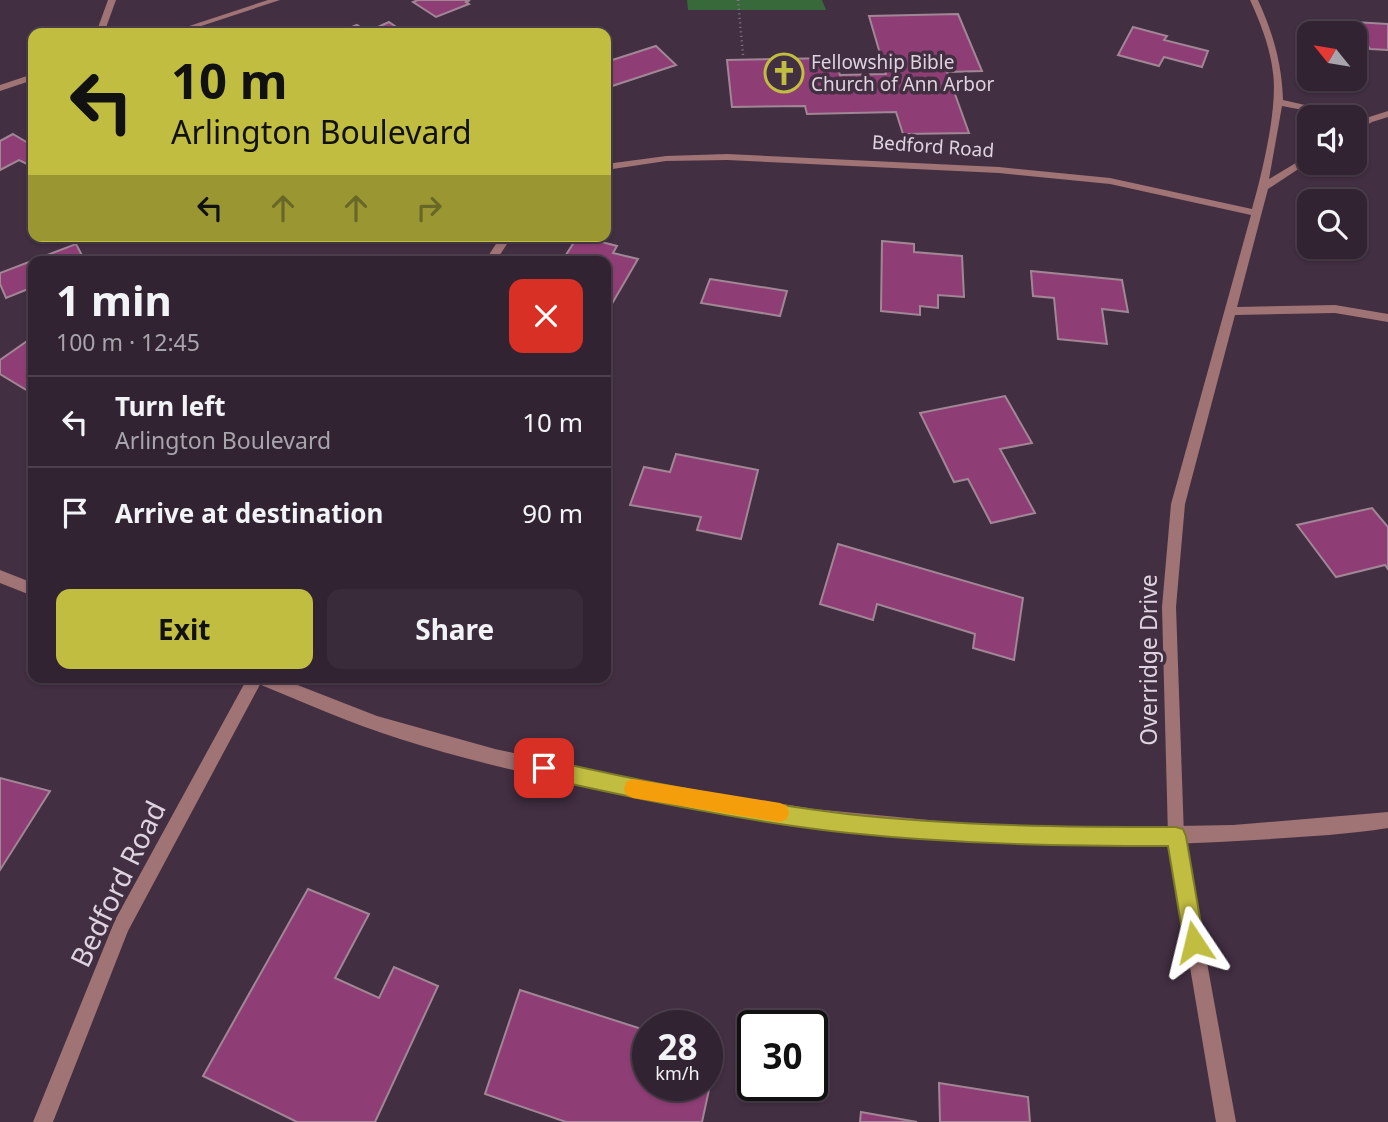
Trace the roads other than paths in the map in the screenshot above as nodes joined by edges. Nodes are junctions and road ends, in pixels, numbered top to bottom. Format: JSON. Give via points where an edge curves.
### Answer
{"nodes":[{"id":1,"x":112,"y":0,"type":"edge"},
{"id":2,"x":276,"y":0,"type":"edge"},
{"id":3,"x":1254,"y":0,"type":"edge"},
{"id":4,"x":102,"y":28,"type":"edge"},
{"id":5,"x":188,"y":28,"type":"edge"},
{"id":6,"x":28,"y":79,"type":"edge"},
{"id":7,"x":0,"y":88,"type":"edge"},
{"id":8,"x":1278,"y":102,"type":"junction"},
{"id":9,"x":1297,"y":106,"type":"edge"},
{"id":10,"x":1388,"y":114,"type":"edge"},
{"id":11,"x":1369,"y":120,"type":"edge"},
{"id":12,"x":611,"y":166,"type":"edge"},
{"id":13,"x":1297,"y":166,"type":"edge"},
{"id":14,"x":1263,"y":188,"type":"junction"},
{"id":15,"x":1256,"y":213,"type":"junction"},
{"id":16,"x":1231,"y":311,"type":"junction"},
{"id":17,"x":1388,"y":318,"type":"edge"},
{"id":18,"x":0,"y":576,"type":"edge"},
{"id":19,"x":28,"y":588,"type":"edge"},
{"id":20,"x":254,"y":683,"type":"edge"},
{"id":21,"x":273,"y":683,"type":"edge"},
{"id":22,"x":1388,"y":820,"type":"edge"},
{"id":23,"x":1176,"y":836,"type":"junction"},
{"id":24,"x":43,"y":1122,"type":"edge"},
{"id":25,"x":1226,"y":1122,"type":"edge"}],
"edges":[{"from":1,"to":4,"type":"street"},
{"from":2,"to":5,"type":"street"},
{"from":3,"to":8,"type":"street","name":"Overridge Drive","via":[[1271,41]]},
{"from":6,"to":7,"type":"street"},
{"from":8,"to":9,"type":"street"},
{"from":8,"to":14,"type":"street","name":"Overridge Drive"},
{"from":10,"to":11,"type":"street"},
{"from":12,"to":15,"type":"street","name":"Bedford Road","via":[[641,159],[768,158],[951,168],[1087,178]]},
{"from":13,"to":14,"type":"street"},
{"from":14,"to":15,"type":"street","name":"Overridge Drive"},
{"from":15,"to":16,"type":"street","name":"Overridge Drive"},
{"from":16,"to":17,"type":"street","via":[[1335,309]]},
{"from":16,"to":23,"type":"street","name":"Overridge Drive","via":[[1178,504],[1169,607]]},
{"from":18,"to":19,"type":"street"},
{"from":20,"to":24,"type":"street","name":"Bedford Road","via":[[121,926]]},
{"from":21,"to":23,"type":"street","via":[[379,724],[642,791],[847,823],[1034,837]]},
{"from":22,"to":23,"type":"street"},
{"from":23,"to":25,"type":"street","name":"Overridge Drive"}]}
